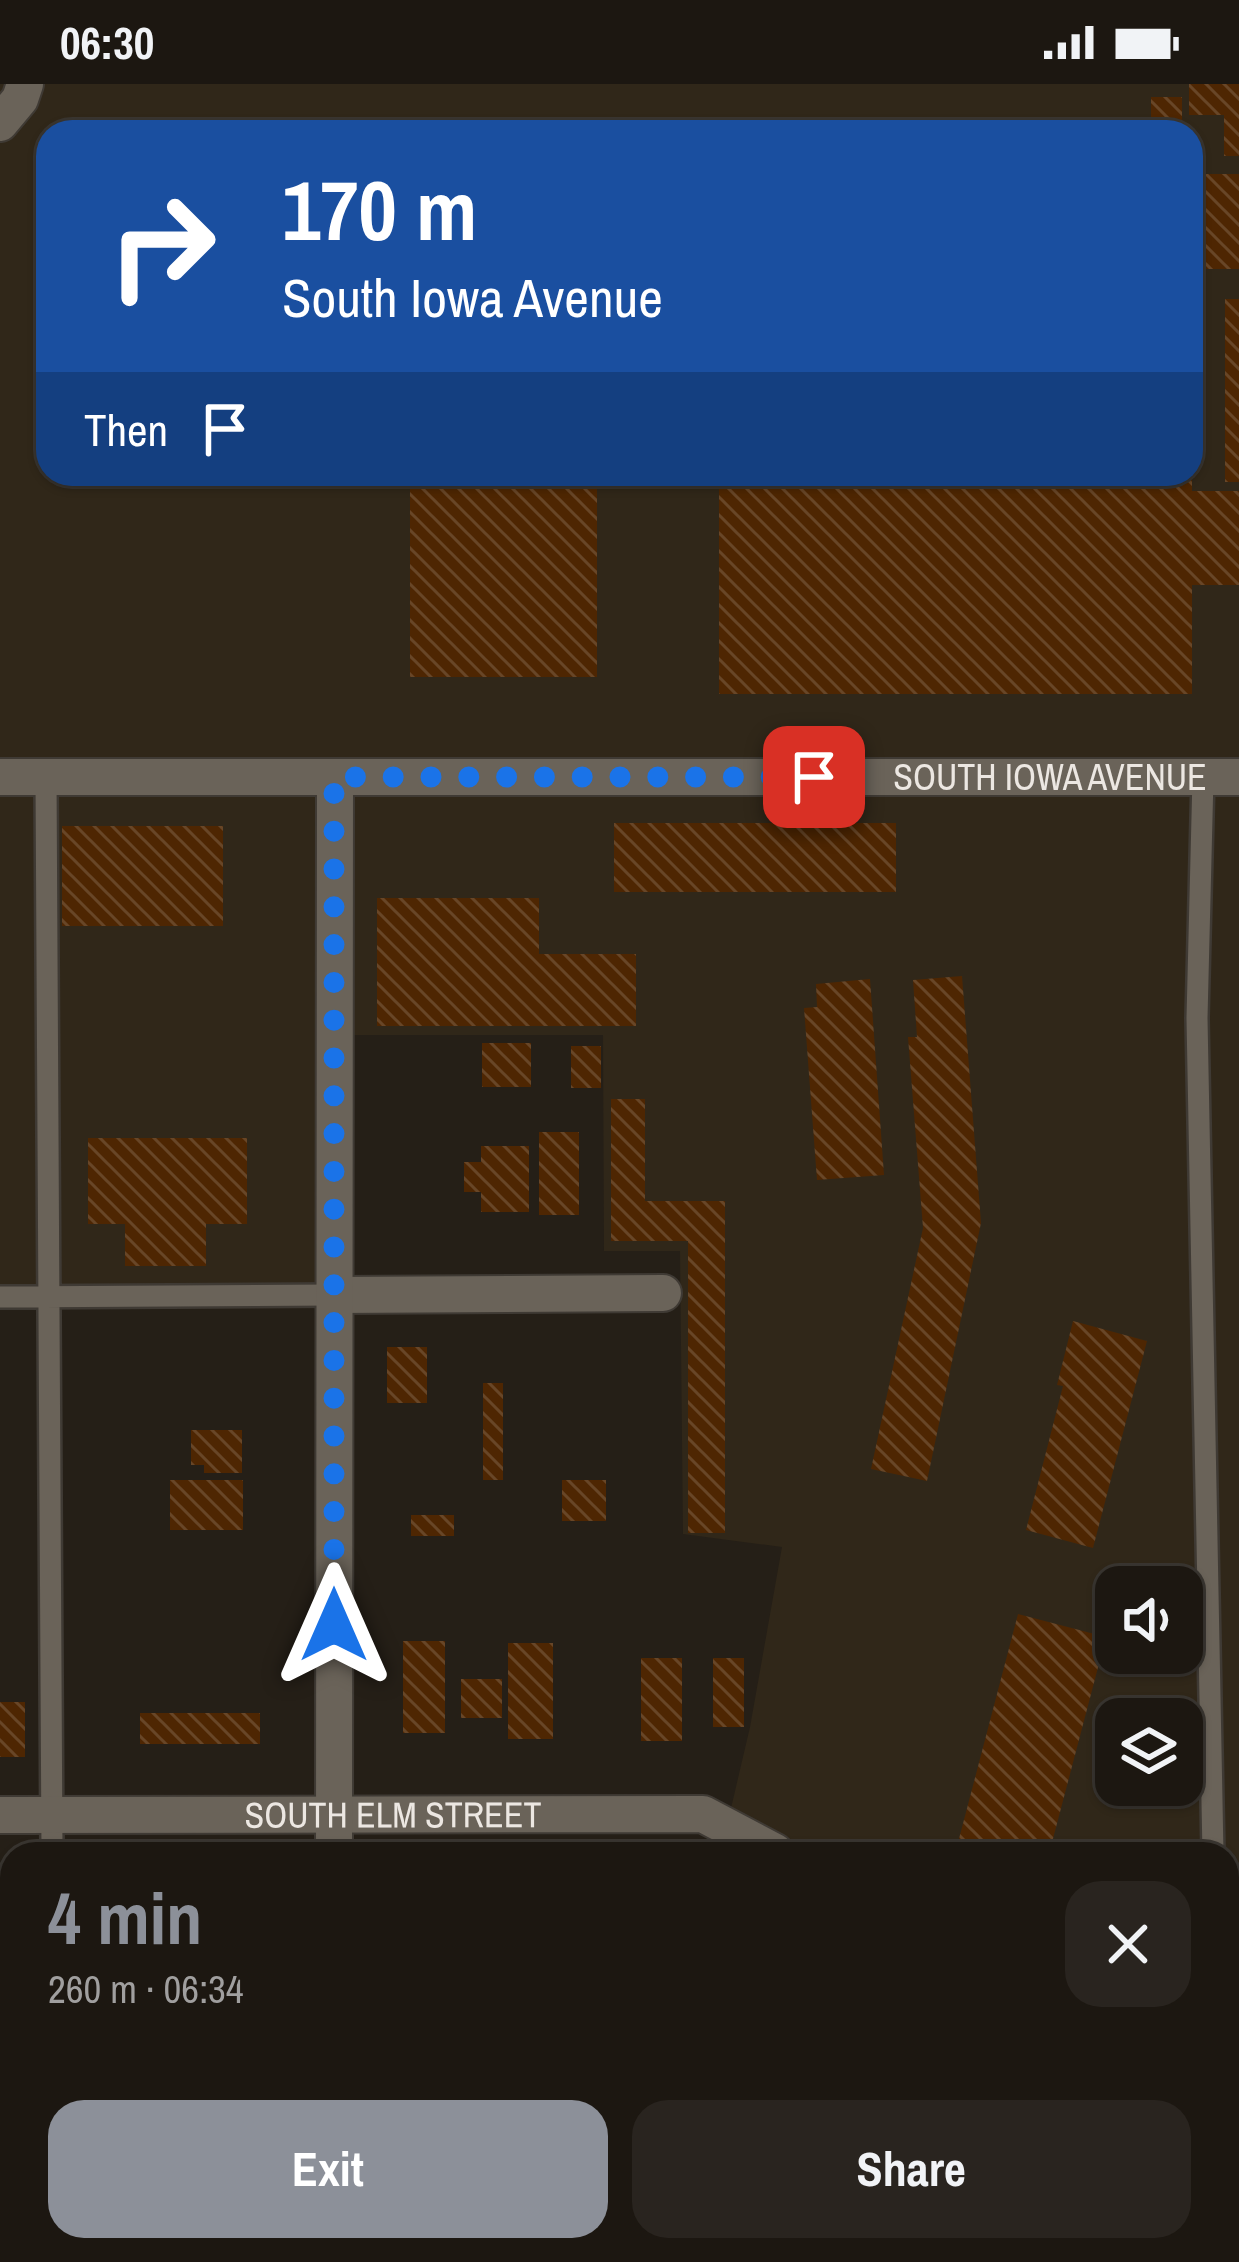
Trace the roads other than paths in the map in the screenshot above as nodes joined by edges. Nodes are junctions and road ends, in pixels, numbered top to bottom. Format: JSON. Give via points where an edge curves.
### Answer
{"nodes":[{"id":1,"x":25,"y":84,"type":"edge"},
{"id":2,"x":0,"y":123,"type":"edge"},
{"id":3,"x":0,"y":777,"type":"edge"},
{"id":4,"x":46,"y":777,"type":"junction"},
{"id":5,"x":334,"y":777,"type":"junction"},
{"id":6,"x":1221,"y":777,"type":"edge"},
{"id":7,"x":663,"y":1292,"type":"dead end"},
{"id":8,"x":334,"y":1295,"type":"junction"},
{"id":9,"x":0,"y":1297,"type":"edge"},
{"id":10,"x":48,"y":1297,"type":"junction"},
{"id":11,"x":334,"y":1814,"type":"junction"},
{"id":12,"x":0,"y":1815,"type":"edge"},
{"id":13,"x":51,"y":1815,"type":"junction"},
{"id":14,"x":52,"y":1842,"type":"edge"},
{"id":15,"x":334,"y":1842,"type":"edge"},
{"id":16,"x":754,"y":1842,"type":"edge"},
{"id":17,"x":1213,"y":1842,"type":"edge"}],
"edges":[{"from":1,"to":2,"type":"street"},
{"from":3,"to":4,"type":"street","name":"SOUTH IOWA AVENUE"},
{"from":4,"to":5,"type":"street","name":"SOUTH IOWA AVENUE"},
{"from":4,"to":10,"type":"lane"},
{"from":5,"to":6,"type":"street","name":"SOUTH IOWA AVENUE"},
{"from":5,"to":8,"type":"street"},
{"from":6,"to":17,"type":"lane","via":[[1197,1018]]},
{"from":7,"to":8,"type":"street"},
{"from":8,"to":10,"type":"lane"},
{"from":8,"to":11,"type":"street"},
{"from":9,"to":10,"type":"lane"},
{"from":10,"to":13,"type":"lane"},
{"from":11,"to":13,"type":"street","name":"SOUTH ELM STREET"},
{"from":11,"to":15,"type":"street"},
{"from":11,"to":16,"type":"street","name":"SOUTH ELM STREET","via":[[703,1814]]},
{"from":12,"to":13,"type":"street","name":"SOUTH ELM STREET"},
{"from":13,"to":14,"type":"lane"}]}
